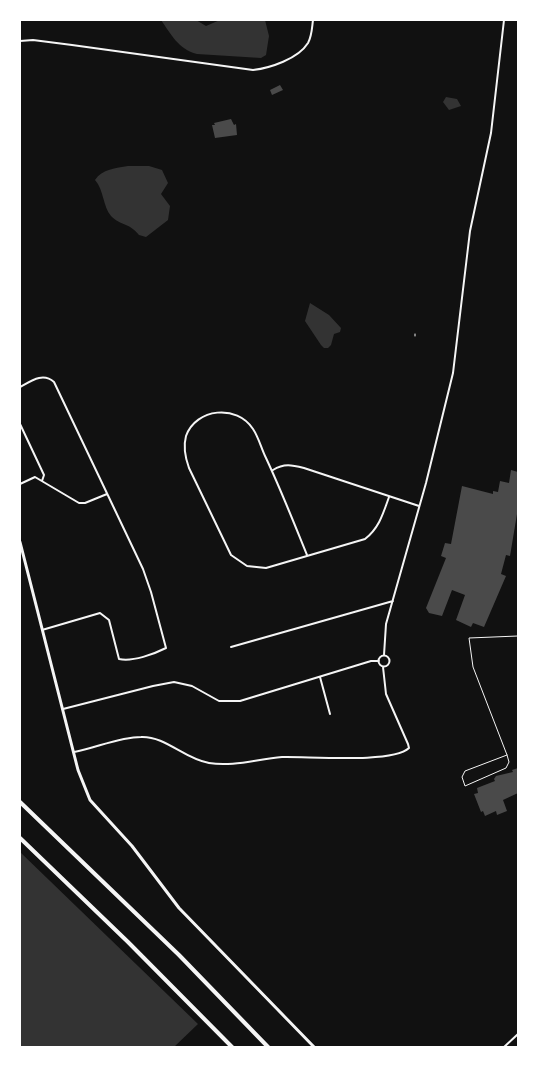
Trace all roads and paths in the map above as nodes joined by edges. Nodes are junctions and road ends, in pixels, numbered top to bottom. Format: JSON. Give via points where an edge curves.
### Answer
{"nodes":[{"id":1,"x":313,"y":20,"type":"edge"},
{"id":2,"x":504,"y":20,"type":"edge"},
{"id":3,"x":20,"y":41,"type":"edge"},
{"id":4,"x":20,"y":387,"type":"edge"},
{"id":5,"x":20,"y":424,"type":"edge"},
{"id":6,"x":273,"y":470,"type":"junction"},
{"id":7,"x":42,"y":481,"type":"junction"},
{"id":8,"x":20,"y":484,"type":"edge"},
{"id":9,"x":107,"y":494,"type":"junction"},
{"id":10,"x":389,"y":497,"type":"junction"},
{"id":11,"x":419,"y":506,"type":"junction"},
{"id":12,"x":20,"y":543,"type":"edge"},
{"id":13,"x":307,"y":555,"type":"junction"},
{"id":14,"x":393,"y":601,"type":"junction"},
{"id":15,"x":42,"y":630,"type":"junction"},
{"id":16,"x":519,"y":636,"type":"edge"},
{"id":17,"x":231,"y":647,"type":"dead end"},
{"id":18,"x":384,"y":655,"type":"junction"},
{"id":19,"x":379,"y":661,"type":"junction"},
{"id":20,"x":383,"y":667,"type":"junction"},
{"id":21,"x":320,"y":677,"type":"junction"},
{"id":22,"x":62,"y":709,"type":"junction"},
{"id":23,"x":330,"y":714,"type":"dead end"},
{"id":24,"x":74,"y":752,"type":"junction"},
{"id":25,"x":507,"y":755,"type":"junction"},
{"id":26,"x":20,"y":802,"type":"edge"},
{"id":27,"x":20,"y":838,"type":"edge"},
{"id":28,"x":519,"y":1034,"type":"edge"},
{"id":29,"x":233,"y":1047,"type":"edge"},
{"id":30,"x":269,"y":1047,"type":"edge"},
{"id":31,"x":315,"y":1047,"type":"edge"},
{"id":32,"x":502,"y":1047,"type":"edge"}],
"edges":[{"from":1,"to":3,"type":"street","via":[[310,38],[303,49],[270,66],[247,70]]},
{"from":2,"to":11,"type":"street","via":[[490,133],[470,231],[453,373]]},
{"from":4,"to":9,"type":"street","via":[[39,377],[54,382]]},
{"from":5,"to":7,"type":"street","via":[[44,475]]},
{"from":6,"to":10,"type":"street","via":[[291,464]]},
{"from":6,"to":13,"type":"street"},
{"from":6,"to":13,"type":"street","via":[[253,429],[236,415],[206,414],[186,437],[189,468],[231,555],[247,566],[266,568]]},
{"from":7,"to":8,"type":"street","via":[[35,477]]},
{"from":7,"to":9,"type":"street","via":[[79,503]]},
{"from":9,"to":15,"type":"street","via":[[152,592],[166,648],[122,661],[108,620],[100,613]]},
{"from":10,"to":11,"type":"street"},
{"from":10,"to":13,"type":"street","via":[[382,519],[365,539]]},
{"from":11,"to":14,"type":"street"},
{"from":12,"to":15,"type":"main road"},
{"from":14,"to":17,"type":"street"},
{"from":14,"to":18,"type":"street","via":[[386,624]]},
{"from":15,"to":22,"type":"main road"},
{"from":16,"to":25,"type":"lane","via":[[469,638],[473,667]]},
{"from":18,"to":19,"type":"street"},
{"from":18,"to":20,"type":"street","via":[[390,660]]},
{"from":19,"to":20,"type":"street"},
{"from":19,"to":21,"type":"street"},
{"from":20,"to":24,"type":"street","via":[[386,694],[408,747],[405,752],[320,759],[282,757],[221,765],[194,759],[152,737],[127,738]]},
{"from":21,"to":22,"type":"street","via":[[240,701],[219,701],[192,686],[174,682]]},
{"from":21,"to":23,"type":"street"},
{"from":22,"to":24,"type":"main road"},
{"from":24,"to":31,"type":"main road","via":[[83,786],[97,810],[132,846],[186,916]]},
{"from":25,"to":25,"type":"lane","via":[[465,771],[465,786],[506,768]]},
{"from":26,"to":30,"type":"highway"},
{"from":27,"to":29,"type":"highway"},
{"from":28,"to":32,"type":"street"}]}
